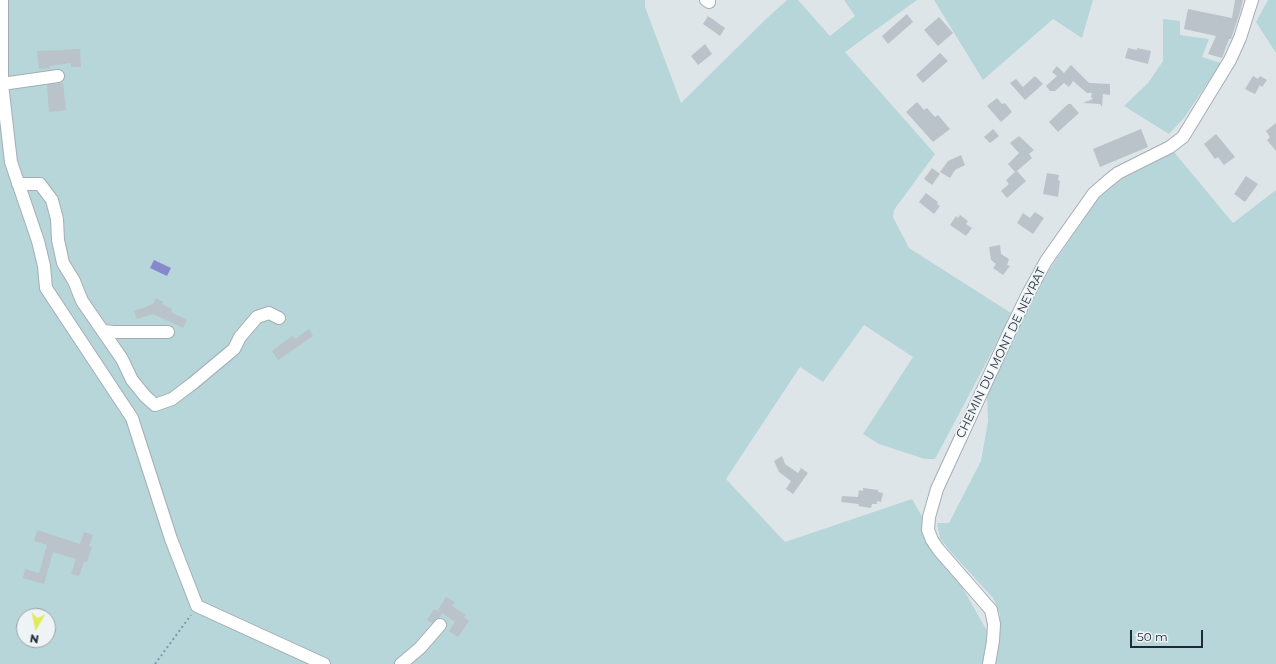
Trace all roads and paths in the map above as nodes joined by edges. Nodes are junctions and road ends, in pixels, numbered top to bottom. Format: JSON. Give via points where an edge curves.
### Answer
{"nodes":[{"id":1,"x":2,"y":0,"type":"edge"},
{"id":2,"x":1252,"y":0,"type":"edge"},
{"id":3,"x":58,"y":76,"type":"dead end"},
{"id":4,"x":2,"y":84,"type":"junction"},
{"id":5,"x":18,"y":184,"type":"junction"},
{"id":6,"x":279,"y":318,"type":"dead end"},
{"id":7,"x":103,"y":330,"type":"junction"},
{"id":8,"x":168,"y":332,"type":"dead end"},
{"id":9,"x":197,"y":606,"type":"junction"},
{"id":10,"x":440,"y":624,"type":"dead end"},
{"id":11,"x":155,"y":664,"type":"edge"},
{"id":12,"x":324,"y":664,"type":"edge"},
{"id":13,"x":401,"y":664,"type":"edge"},
{"id":14,"x":989,"y":664,"type":"edge"}],
"edges":[{"from":1,"to":4,"type":"street"},
{"from":2,"to":14,"type":"street","name":"CHEMIN DU MONT DE NEYRAT","via":[[1230,60],[1182,137],[1170,147],[1118,173],[1094,193],[1046,261],[1012,327],[937,489],[928,530],[938,549],[991,610],[994,624]]},
{"from":3,"to":4,"type":"street"},
{"from":4,"to":5,"type":"street","via":[[11,162]]},
{"from":5,"to":7,"type":"street","via":[[40,184],[52,200],[63,263],[82,301]]},
{"from":5,"to":9,"type":"street","via":[[38,241],[46,288],[132,418],[171,539]]},
{"from":6,"to":7,"type":"street","via":[[269,313],[257,317],[240,337],[234,349],[172,399],[155,404],[132,380]]},
{"from":7,"to":8,"type":"street"},
{"from":9,"to":11,"type":"path"},
{"from":9,"to":12,"type":"street"},
{"from":10,"to":13,"type":"street","via":[[420,648]]}]}
